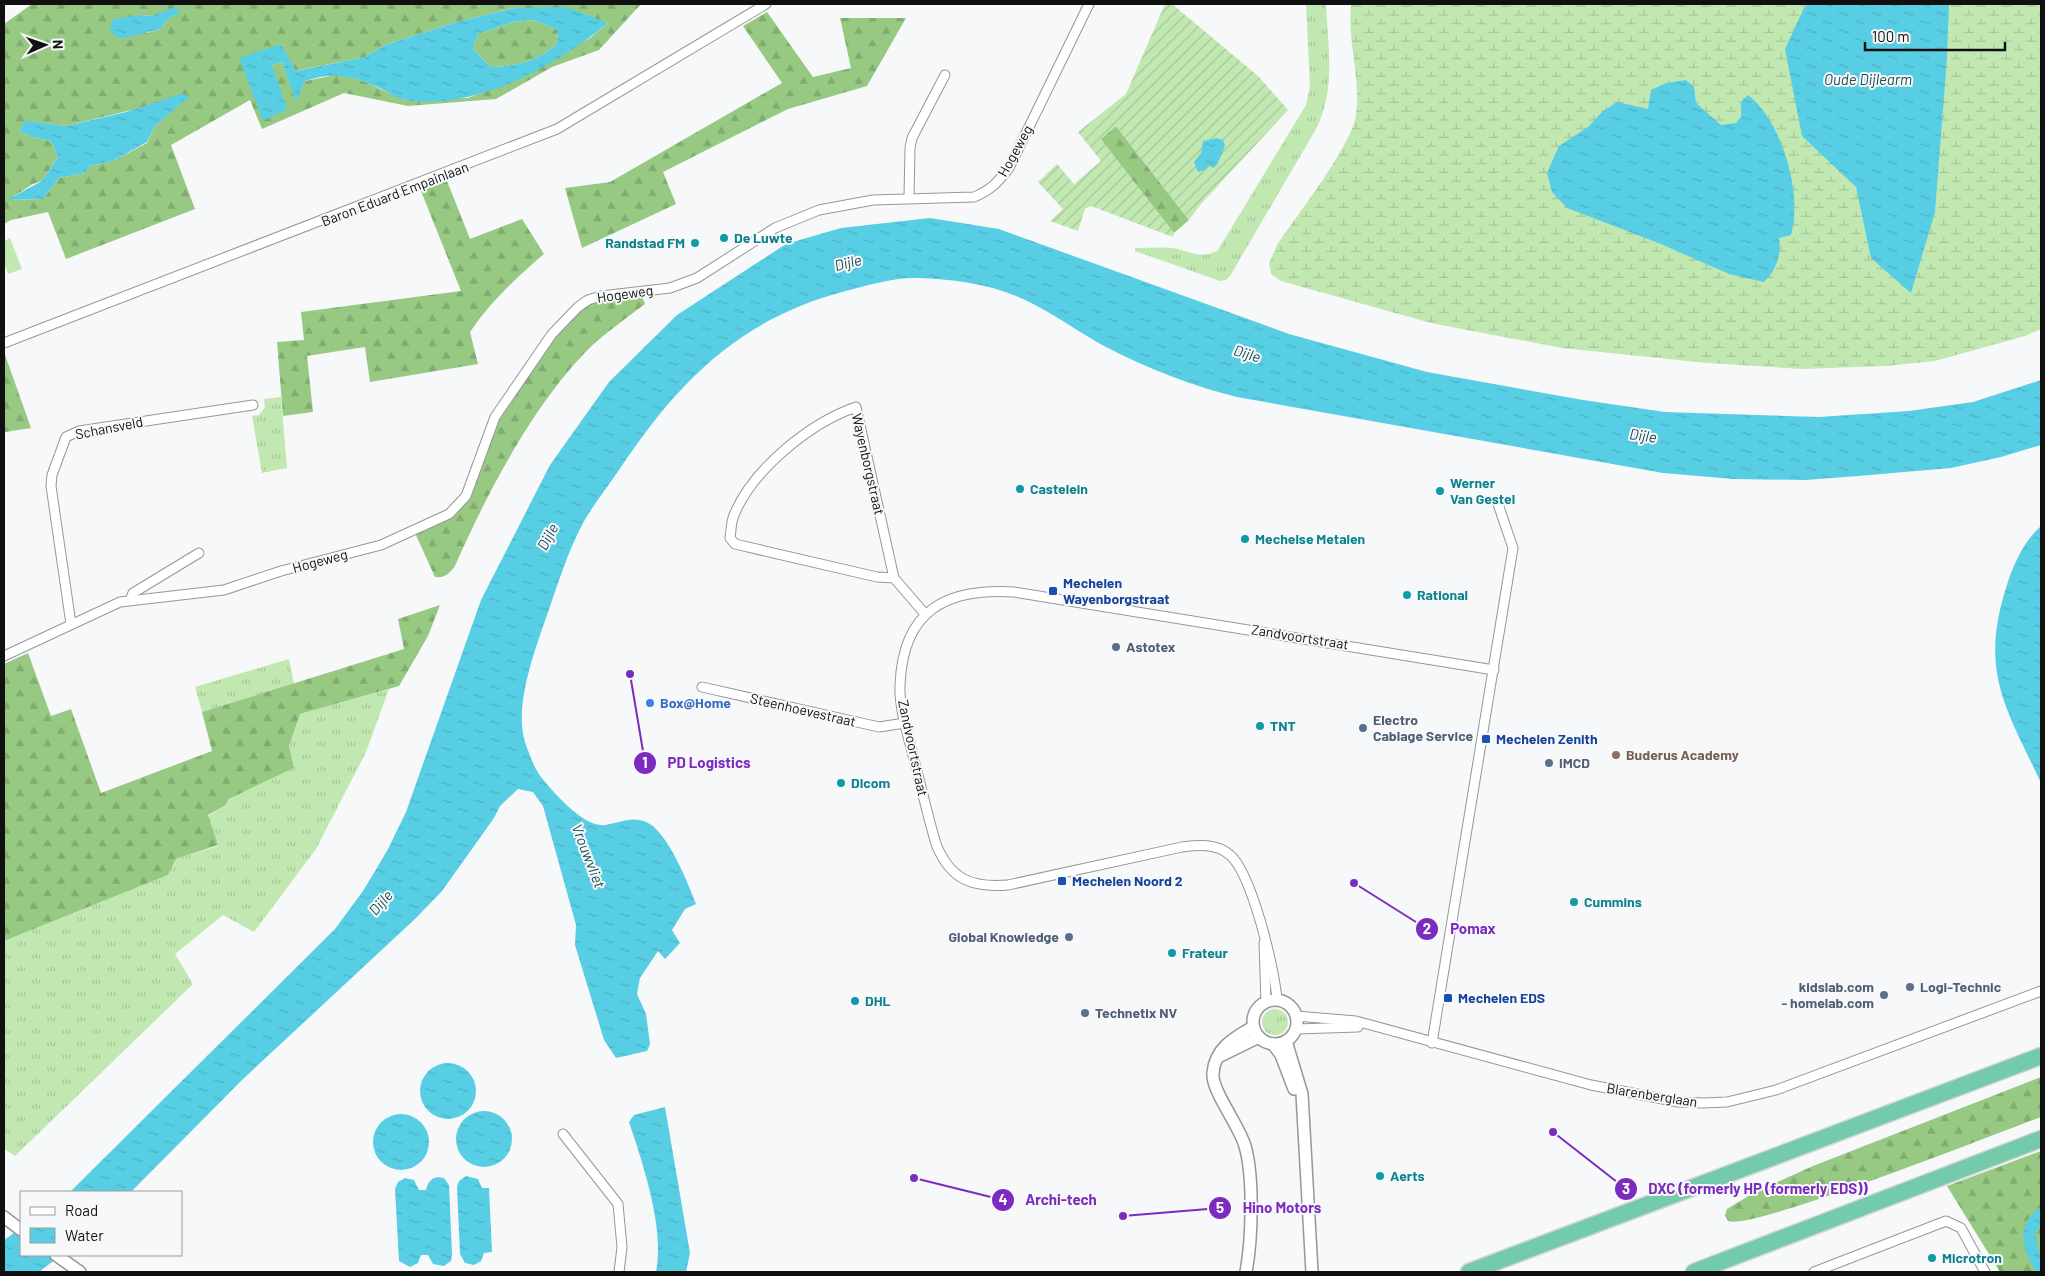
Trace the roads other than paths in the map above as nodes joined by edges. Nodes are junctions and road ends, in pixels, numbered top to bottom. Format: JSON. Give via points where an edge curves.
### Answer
{"nodes":[{"id":1,"x":766,"y":4,"type":"edge"},
{"id":2,"x":1089,"y":4,"type":"edge"},
{"id":3,"x":945,"y":74,"type":"dead end"},
{"id":4,"x":909,"y":197,"type":"junction"},
{"id":5,"x":4,"y":343,"type":"edge"},
{"id":6,"x":253,"y":405,"type":"dead end"},
{"id":7,"x":1498,"y":501,"type":"dead end"},
{"id":8,"x":199,"y":553,"type":"dead end"},
{"id":9,"x":894,"y":578,"type":"junction"},
{"id":10,"x":130,"y":600,"type":"junction"},
{"id":11,"x":925,"y":614,"type":"junction"},
{"id":12,"x":71,"y":624,"type":"junction"},
{"id":13,"x":4,"y":655,"type":"edge"},
{"id":14,"x":1494,"y":670,"type":"junction"},
{"id":15,"x":702,"y":687,"type":"dead end"},
{"id":16,"x":905,"y":723,"type":"junction"},
{"id":17,"x":2041,"y":991,"type":"edge"},
{"id":18,"x":1271,"y":1001,"type":"junction"},
{"id":19,"x":1296,"y":1016,"type":"junction"},
{"id":20,"x":1371,"y":1027,"type":"junction"},
{"id":21,"x":1296,"y":1029,"type":"junction"},
{"id":22,"x":1256,"y":1032,"type":"junction"},
{"id":23,"x":1286,"y":1041,"type":"junction"},
{"id":24,"x":1432,"y":1043,"type":"junction"},
{"id":25,"x":1273,"y":1044,"type":"junction"},
{"id":26,"x":2041,"y":1056,"type":"edge"},
{"id":27,"x":1303,"y":1114,"type":"junction"},
{"id":28,"x":563,"y":1134,"type":"dead end"},
{"id":29,"x":2041,"y":1139,"type":"edge"},
{"id":30,"x":4,"y":1217,"type":"edge"},
{"id":31,"x":20,"y":1229,"type":"edge"},
{"id":32,"x":57,"y":1256,"type":"edge"},
{"id":33,"x":80,"y":1272,"type":"edge"},
{"id":34,"x":619,"y":1272,"type":"edge"},
{"id":35,"x":1246,"y":1272,"type":"edge"},
{"id":36,"x":1312,"y":1272,"type":"edge"},
{"id":37,"x":1469,"y":1272,"type":"edge"},
{"id":38,"x":1694,"y":1272,"type":"edge"},
{"id":39,"x":1814,"y":1272,"type":"edge"},
{"id":40,"x":1985,"y":1272,"type":"edge"}],
"edges":[{"from":1,"to":5,"type":"street","name":"Baron Eduard Empainlaan","via":[[557,129]]},
{"from":2,"to":4,"type":"street","name":"Hogeweg","via":[[1009,168],[996,185],[974,197]]},
{"from":3,"to":4,"type":"street","via":[[912,138]]},
{"from":4,"to":10,"type":"street","name":"Hogeweg","via":[[819,210],[775,228],[697,278],[670,288],[601,296],[578,307],[545,343],[496,417],[470,487],[449,514],[381,545],[281,571],[224,590]]},
{"from":6,"to":12,"type":"street","name":"Schansveld","via":[[79,431],[66,437],[51,486]]},
{"from":7,"to":14,"type":"street","via":[[1513,548]]},
{"from":8,"to":10,"type":"street","name":"Hogeweg","via":[[133,593]]},
{"from":9,"to":9,"type":"street","name":"Wayenborgstraat","via":[[876,577],[735,544],[730,538],[733,516],[771,461],[806,432],[835,414],[856,407]]},
{"from":9,"to":11,"type":"street","name":"Wayenborgstraat"},
{"from":10,"to":12,"type":"street","name":"Hogeweg"},
{"from":11,"to":14,"type":"street","name":"Zandvoortstraat","via":[[960,595],[989,590],[1014,592]]},
{"from":11,"to":16,"type":"street","name":"Zandvoortstraat","via":[[911,633],[904,653],[900,686]]},
{"from":12,"to":13,"type":"street","name":"Hogeweg"},
{"from":14,"to":24,"type":"street"},
{"from":15,"to":16,"type":"street","name":"Steenhoevestraat","via":[[879,727]]},
{"from":16,"to":18,"type":"street","name":"Zandvoortstraat","via":[[936,844],[946,864],[961,879],[989,887],[1008,885],[1202,844],[1219,848],[1231,856],[1253,896],[1264,940]]},
{"from":17,"to":24,"type":"street","name":"Blarenberglaan","via":[[1776,1090],[1727,1102],[1678,1102],[1634,1094]]},
{"from":18,"to":19,"type":"street","via":[[1289,1005]]},
{"from":18,"to":22,"type":"street","via":[[1257,1010]]},
{"from":19,"to":20,"type":"street","name":"Blarenberglaan","via":[[1356,1021]]},
{"from":19,"to":21,"type":"street"},
{"from":20,"to":21,"type":"street","name":"Blarenberglaan"},
{"from":20,"to":24,"type":"street","name":"Blarenberglaan"},
{"from":21,"to":23,"type":"street"},
{"from":22,"to":25,"type":"street"},
{"from":22,"to":35,"type":"street","via":[[1228,1042],[1221,1049],[1213,1073],[1213,1082],[1239,1130],[1248,1163],[1250,1191]]},
{"from":23,"to":25,"type":"street"},
{"from":23,"to":27,"type":"street","via":[[1302,1094]]},
{"from":25,"to":27,"type":"street","via":[[1281,1055]]},
{"from":26,"to":37,"type":"highway"},
{"from":27,"to":36,"type":"street"},
{"from":28,"to":34,"type":"street","via":[[618,1204],[622,1247]]},
{"from":29,"to":38,"type":"highway"},
{"from":30,"to":31,"type":"street"},
{"from":32,"to":33,"type":"street"},
{"from":39,"to":40,"type":"street","via":[[1946,1220],[1961,1228]]}]}
